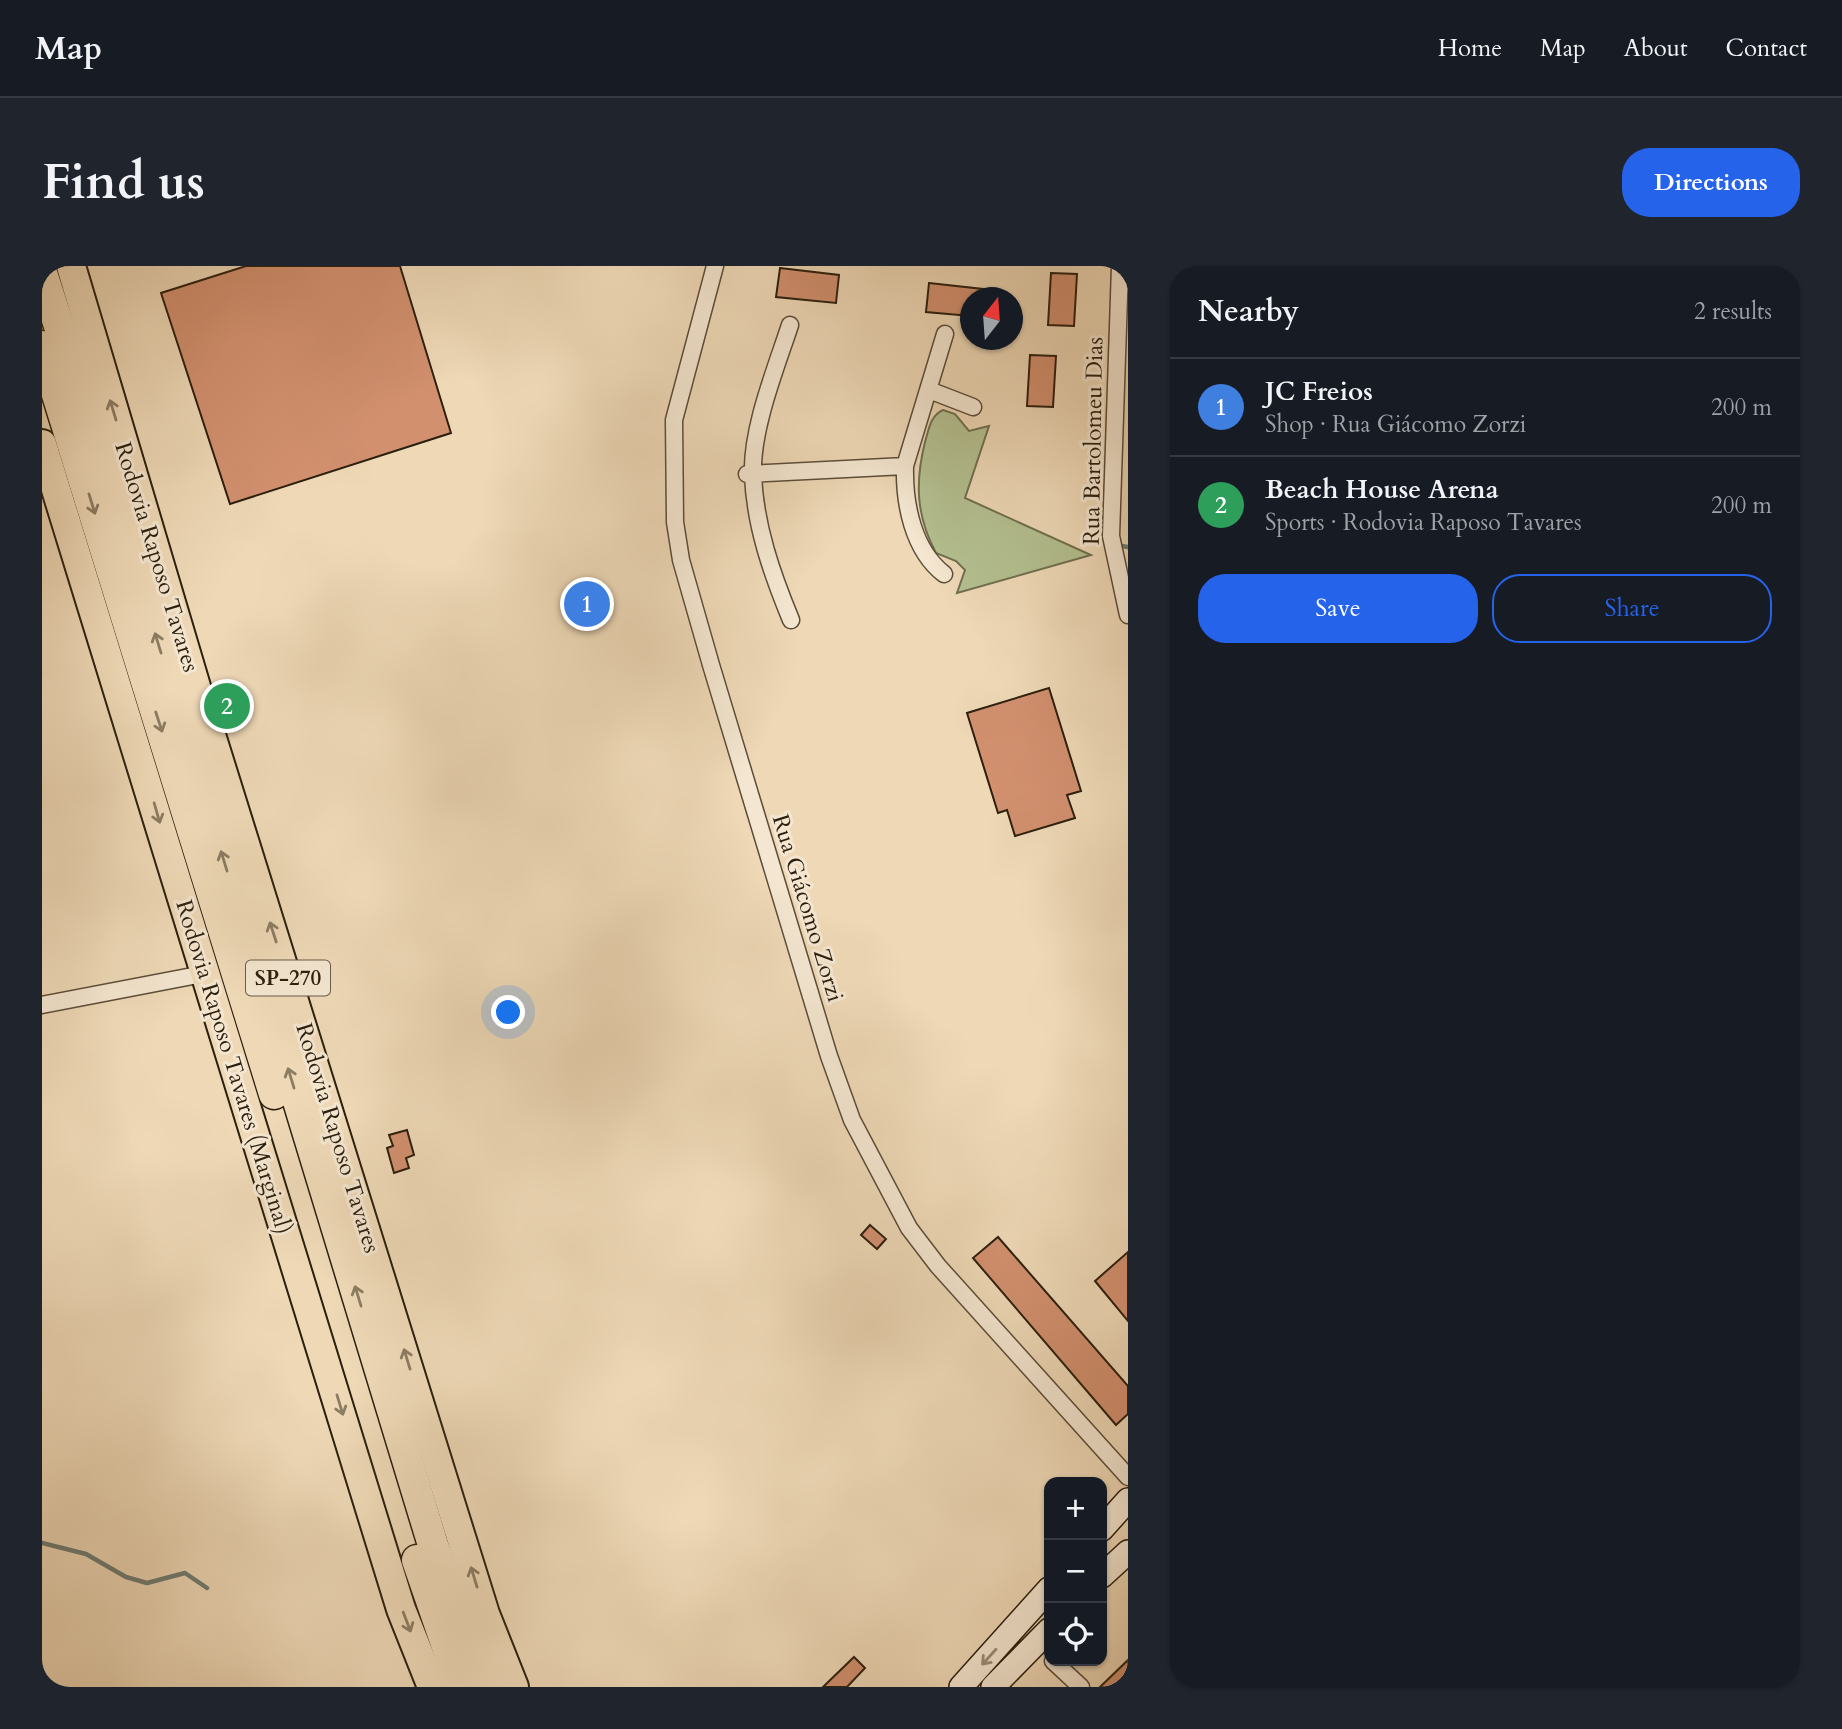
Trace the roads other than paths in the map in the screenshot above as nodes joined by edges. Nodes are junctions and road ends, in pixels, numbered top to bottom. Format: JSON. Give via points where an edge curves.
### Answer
{"nodes":[{"id":1,"x":71,"y":266,"type":"edge"},
{"id":2,"x":715,"y":266,"type":"edge"},
{"id":3,"x":1120,"y":266,"type":"edge"},
{"id":4,"x":42,"y":273,"type":"edge"},
{"id":5,"x":790,"y":325,"type":"dead end"},
{"id":6,"x":945,"y":334,"type":"dead end"},
{"id":7,"x":42,"y":346,"type":"edge"},
{"id":8,"x":929,"y":390,"type":"junction"},
{"id":9,"x":973,"y":407,"type":"dead end"},
{"id":10,"x":42,"y":444,"type":"edge"},
{"id":11,"x":905,"y":466,"type":"junction"},
{"id":12,"x":750,"y":474,"type":"junction"},
{"id":13,"x":944,"y":574,"type":"dead end"},
{"id":14,"x":1128,"y":615,"type":"edge"},
{"id":15,"x":791,"y":620,"type":"dead end"},
{"id":16,"x":203,"y":974,"type":"junction"},
{"id":17,"x":42,"y":1005,"type":"edge"},
{"id":18,"x":1128,"y":1477,"type":"edge"},
{"id":19,"x":1128,"y":1500,"type":"edge"},
{"id":20,"x":1107,"y":1524,"type":"edge"},
{"id":21,"x":1128,"y":1552,"type":"edge"},
{"id":22,"x":1107,"y":1571,"type":"edge"},
{"id":23,"x":1044,"y":1595,"type":"edge"},
{"id":24,"x":485,"y":1614,"type":"junction"},
{"id":25,"x":1026,"y":1616,"type":"junction"},
{"id":26,"x":1044,"y":1646,"type":"edge"},
{"id":27,"x":1044,"y":1650,"type":"edge"},
{"id":28,"x":1063,"y":1666,"type":"edge"},
{"id":29,"x":432,"y":1687,"type":"edge"},
{"id":30,"x":461,"y":1687,"type":"edge"},
{"id":31,"x":484,"y":1687,"type":"edge"},
{"id":32,"x":514,"y":1687,"type":"edge"},
{"id":33,"x":525,"y":1687,"type":"edge"},
{"id":34,"x":961,"y":1687,"type":"edge"},
{"id":35,"x":993,"y":1687,"type":"edge"},
{"id":36,"x":1081,"y":1687,"type":"edge"}],
"edges":[{"from":24,"to":1,"type":"highway","name":"Rodovia Raposo Tavares","number":"SP-270","one_way":true,"via":[[197,690]]},
{"from":2,"to":18,"type":"street","name":"Rua Giácomo Zorzi","via":[[674,420],[675,522],[711,665],[829,1056],[852,1121],[909,1228]]},
{"from":3,"to":14,"type":"street","name":"Rua Bartolomeu Dias","via":[[1111,536]]},
{"from":31,"to":4,"type":"highway","name":"Rodovia Raposo Tavares","number":"SP-270","one_way":true,"via":[[433,1545]]},
{"from":5,"to":12,"type":"street"},
{"from":6,"to":8,"type":"street"},
{"from":7,"to":30,"type":"highway","name":"Rodovia Raposo Tavares","number":"SP-270","one_way":true,"via":[[421,1573]]},
{"from":8,"to":9,"type":"street"},
{"from":8,"to":11,"type":"street"},
{"from":10,"to":16,"type":"highway","name":"Rodovia Raposo Tavares (Marginal)","one_way":true,"via":[[135,738]]},
{"from":11,"to":12,"type":"street"},
{"from":11,"to":13,"type":"street","via":[[905,489],[920,547]]},
{"from":12,"to":15,"type":"street","via":[[770,568]]},
{"from":16,"to":17,"type":"street"},
{"from":16,"to":29,"type":"highway","name":"Rodovia Raposo Tavares (Marginal)","one_way":true,"via":[[401,1608]]},
{"from":19,"to":20,"type":"main road"},
{"from":21,"to":22,"type":"main road"},
{"from":23,"to":25,"type":"main road"},
{"from":24,"to":32,"type":"highway","name":"Rodovia Raposo Tavares","number":"SP-270"},
{"from":24,"to":33,"type":"highway"},
{"from":25,"to":26,"type":"main road","via":[[1027,1633]]},
{"from":25,"to":34,"type":"main road","one_way":true},
{"from":27,"to":35,"type":"main road"},
{"from":28,"to":36,"type":"street"}]}
